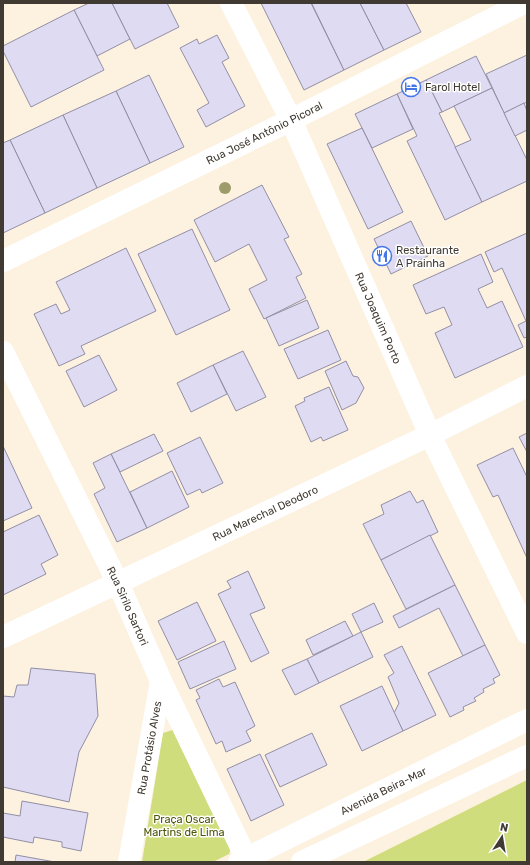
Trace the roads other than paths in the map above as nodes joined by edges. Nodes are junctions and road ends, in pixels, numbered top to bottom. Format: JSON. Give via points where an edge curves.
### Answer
{"nodes":[{"id":1,"x":231,"y":3,"type":"edge"},
{"id":2,"x":524,"y":3,"type":"edge"},
{"id":3,"x":291,"y":120,"type":"junction"},
{"id":4,"x":3,"y":261,"type":"edge"},
{"id":5,"x":3,"y":352,"type":"edge"},
{"id":6,"x":527,"y":386,"type":"edge"},
{"id":7,"x":430,"y":435,"type":"junction"},
{"id":8,"x":118,"y":583,"type":"junction"},
{"id":9,"x":527,"y":633,"type":"edge"},
{"id":10,"x":3,"y":637,"type":"edge"},
{"id":11,"x":162,"y":681,"type":"junction"},
{"id":12,"x":527,"y":720,"type":"edge"},
{"id":13,"x":527,"y":756,"type":"edge"},
{"id":14,"x":245,"y":861,"type":"edge"},
{"id":15,"x":129,"y":862,"type":"edge"},
{"id":16,"x":302,"y":862,"type":"edge"}],
"edges":[{"from":1,"to":3,"type":"street","name":"Rua Joaquim Porto"},
{"from":2,"to":3,"type":"street","name":"Rua José Antônio Picoral"},
{"from":3,"to":4,"type":"street","name":"Rua José Antônio Picoral"},
{"from":3,"to":7,"type":"street","name":"Rua Joaquim Porto"},
{"from":5,"to":8,"type":"street","name":"Rua Sirilo Sartori"},
{"from":6,"to":7,"type":"street","name":"Rua Marechal Deodoro"},
{"from":7,"to":8,"type":"street","name":"Rua Marechal Deodoro"},
{"from":7,"to":9,"type":"street","name":"Rua Joaquim Porto"},
{"from":8,"to":10,"type":"street","name":"Rua Marechal Deodoro"},
{"from":8,"to":11,"type":"street","name":"Rua Sirilo Sartori"},
{"from":11,"to":14,"type":"street","name":"Rua Sirilo Sartori"},
{"from":11,"to":15,"type":"street","name":"Rua Protásio Alves"},
{"from":12,"to":14,"type":"street","name":"Avenida Beira-Mar"},
{"from":13,"to":16,"type":"street"}]}
